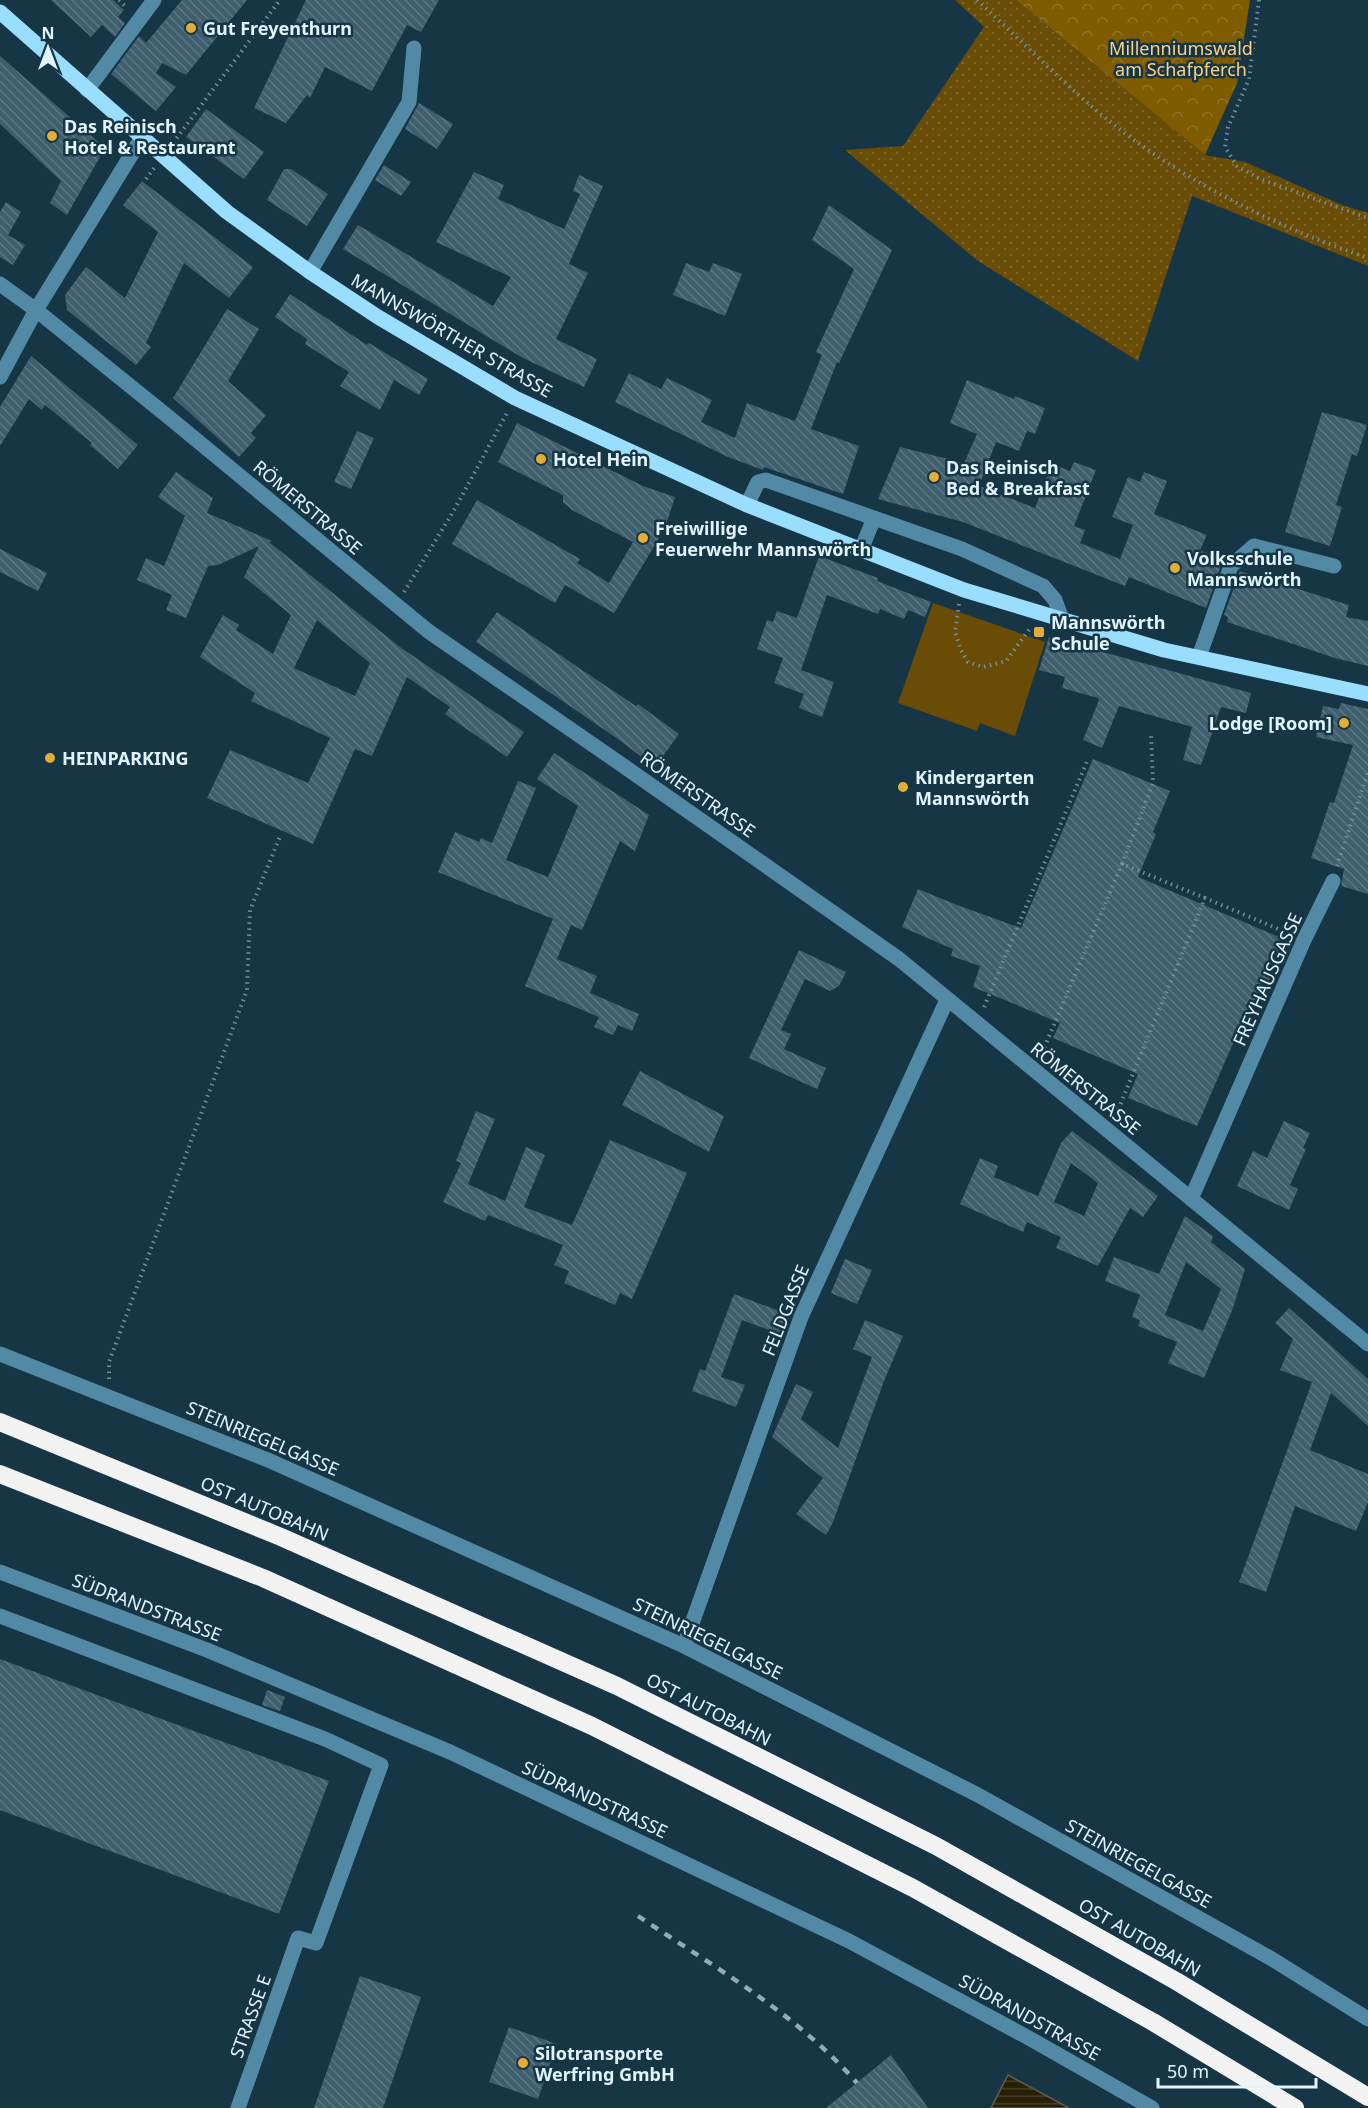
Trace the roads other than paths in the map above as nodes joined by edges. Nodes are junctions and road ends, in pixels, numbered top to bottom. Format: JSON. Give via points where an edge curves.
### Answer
{"nodes":[{"id":1,"x":154,"y":0,"type":"edge"},
{"id":2,"x":0,"y":12,"type":"edge"},
{"id":3,"x":414,"y":48,"type":"dead end"},
{"id":4,"x":87,"y":90,"type":"junction"},
{"id":5,"x":141,"y":139,"type":"junction"},
{"id":6,"x":310,"y":272,"type":"junction"},
{"id":7,"x":0,"y":284,"type":"edge"},
{"id":8,"x":36,"y":310,"type":"junction"},
{"id":9,"x":0,"y":376,"type":"edge"},
{"id":10,"x":747,"y":505,"type":"junction"},
{"id":11,"x":874,"y":518,"type":"junction"},
{"id":12,"x":861,"y":550,"type":"junction"},
{"id":13,"x":1334,"y":566,"type":"dead end"},
{"id":14,"x":1062,"y":619,"type":"junction"},
{"id":15,"x":1199,"y":657,"type":"junction"},
{"id":16,"x":1368,"y":694,"type":"edge"},
{"id":17,"x":1333,"y":881,"type":"road end"},
{"id":18,"x":947,"y":1000,"type":"junction"},
{"id":19,"x":1191,"y":1199,"type":"junction"},
{"id":20,"x":1368,"y":1344,"type":"edge"},
{"id":21,"x":0,"y":1354,"type":"edge"},
{"id":22,"x":0,"y":1422,"type":"edge"},
{"id":23,"x":0,"y":1474,"type":"edge"},
{"id":24,"x":0,"y":1572,"type":"edge"},
{"id":25,"x":0,"y":1616,"type":"edge"},
{"id":26,"x":684,"y":1646,"type":"junction"},
{"id":27,"x":1368,"y":2019,"type":"edge"},
{"id":28,"x":1368,"y":2097,"type":"edge"},
{"id":29,"x":238,"y":2108,"type":"edge"},
{"id":30,"x":1152,"y":2108,"type":"edge"},
{"id":31,"x":1295,"y":2108,"type":"edge"}],
"edges":[{"from":1,"to":4,"type":"street"},
{"from":2,"to":4,"type":"main road","name":"MANNSWÖRTHER STRASSE"},
{"from":3,"to":6,"type":"street","via":[[408,102]]},
{"from":4,"to":5,"type":"main road","name":"MANNSWÖRTHER STRASSE"},
{"from":5,"to":6,"type":"main road","name":"MANNSWÖRTHER STRASSE","via":[[227,212]]},
{"from":5,"to":8,"type":"street"},
{"from":6,"to":10,"type":"main road","name":"MANNSWÖRTHER STRASSE","via":[[515,398]]},
{"from":7,"to":8,"type":"street","name":"RÖMERSTRASSE"},
{"from":8,"to":9,"type":"street"},
{"from":8,"to":18,"type":"street","name":"RÖMERSTRASSE","via":[[428,631],[899,959]]},
{"from":10,"to":11,"type":"street","via":[[758,482],[766,480]]},
{"from":10,"to":12,"type":"main road","name":"MANNSWÖRTHER STRASSE"},
{"from":11,"to":12,"type":"street"},
{"from":11,"to":14,"type":"street","via":[[962,549],[1043,586],[1055,600]]},
{"from":12,"to":14,"type":"main road","name":"MANNSWÖRTHER STRASSE","via":[[964,590]]},
{"from":13,"to":15,"type":"street","via":[[1254,546],[1231,566]]},
{"from":14,"to":15,"type":"main road","name":"MANNSWÖRTHER STRASSE"},
{"from":15,"to":16,"type":"main road","name":"MANNSWÖRTHER STRASSE"},
{"from":17,"to":19,"type":"street","name":"FREYHAUSGASSE"},
{"from":18,"to":19,"type":"street","name":"RÖMERSTRASSE"},
{"from":18,"to":26,"type":"street","name":"FELDGASSE","via":[[801,1317]]},
{"from":19,"to":20,"type":"street","name":"RÖMERSTRASSE"},
{"from":21,"to":26,"type":"street","name":"STEINRIEGELGASSE","via":[[268,1460]]},
{"from":22,"to":28,"type":"highway","name":"OST AUTOBAHN","via":[[281,1537],[617,1686],[936,1846],[1176,1981]]},
{"from":23,"to":31,"type":"highway","via":[[263,1578],[592,1726],[913,1888],[1153,2022]]},
{"from":24,"to":30,"type":"street","name":"SÜDRANDSTRASSE","via":[[207,1650],[450,1752],[849,1941]]},
{"from":25,"to":29,"type":"street","name":"STRASSE E","via":[[325,1739],[381,1764],[316,1943],[298,1938]]},
{"from":26,"to":27,"type":"street","name":"STEINRIEGELGASSE","via":[[978,1796],[1272,1959]]}]}
